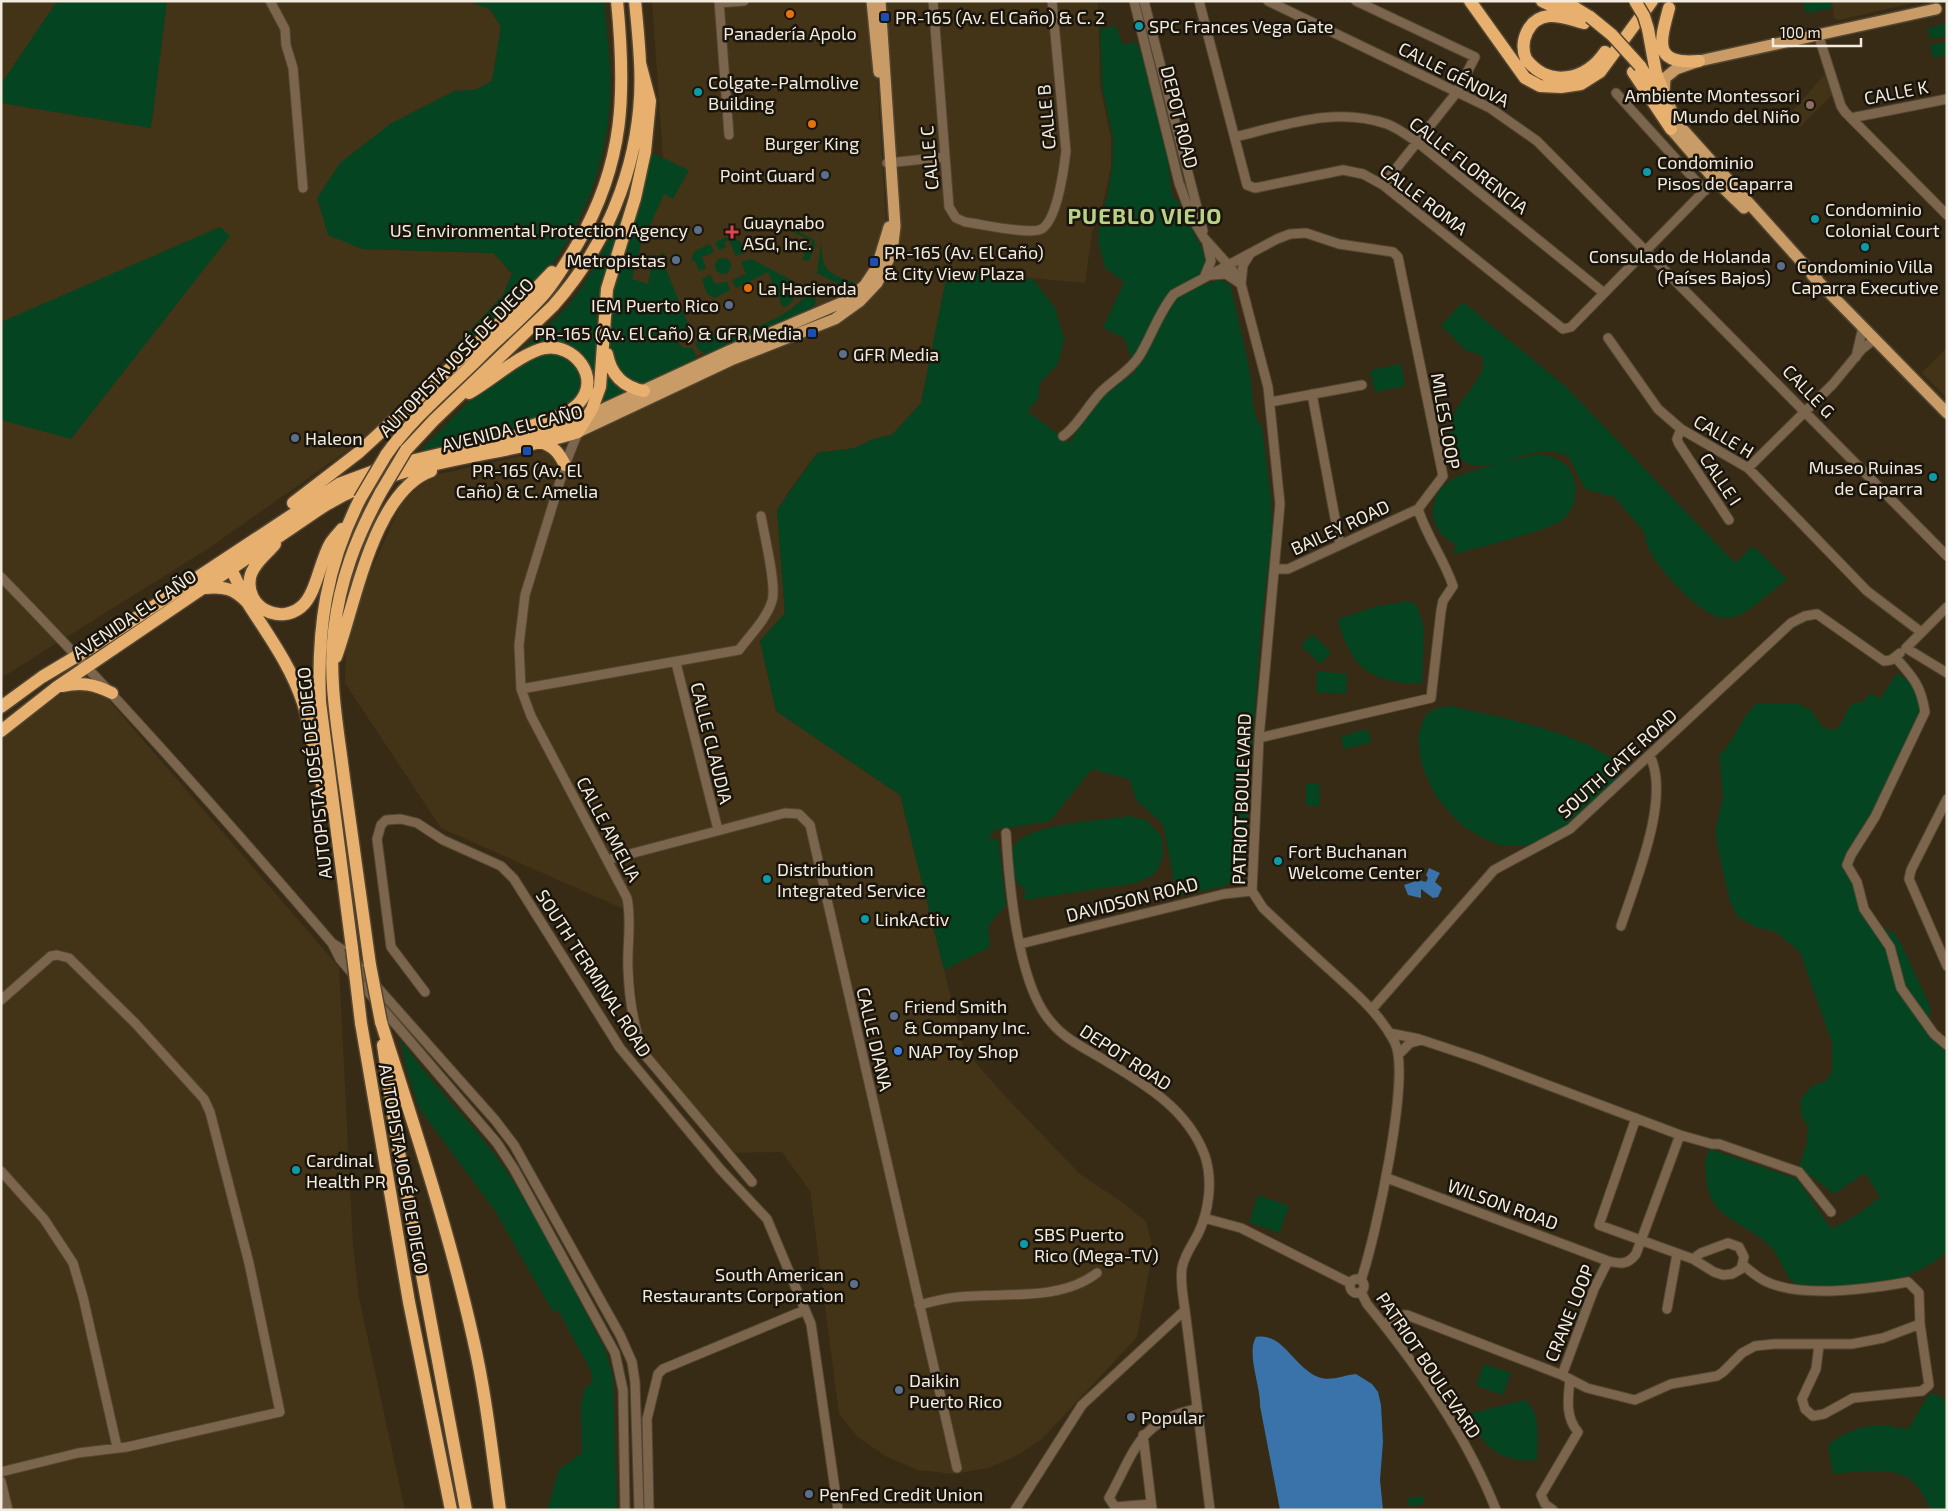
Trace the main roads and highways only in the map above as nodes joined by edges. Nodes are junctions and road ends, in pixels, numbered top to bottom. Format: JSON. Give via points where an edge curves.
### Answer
{"nodes":[{"id":1,"x":617,"y":1,"type":"edge"},
{"id":2,"x":635,"y":1,"type":"edge"},
{"id":3,"x":872,"y":1,"type":"edge"},
{"id":4,"x":880,"y":1,"type":"edge"},
{"id":5,"x":1470,"y":1,"type":"edge"},
{"id":6,"x":1479,"y":1,"type":"edge"},
{"id":7,"x":1542,"y":1,"type":"edge"},
{"id":8,"x":1564,"y":1,"type":"edge"},
{"id":9,"x":1635,"y":1,"type":"edge"},
{"id":10,"x":1642,"y":1,"type":"edge"},
{"id":11,"x":1652,"y":1,"type":"edge"},
{"id":12,"x":1671,"y":4,"type":"edge"},
{"id":13,"x":1939,"y":7,"type":"edge"},
{"id":14,"x":1587,"y":20,"type":"junction"},
{"id":15,"x":1610,"y":53,"type":"junction"},
{"id":16,"x":1654,"y":57,"type":"junction"},
{"id":17,"x":1698,"y":61,"type":"junction"},
{"id":18,"x":640,"y":63,"type":"junction"},
{"id":19,"x":1552,"y":86,"type":"junction"},
{"id":20,"x":1664,"y":93,"type":"junction"},
{"id":21,"x":1674,"y":126,"type":"junction"},
{"id":22,"x":889,"y":163,"type":"junction"},
{"id":23,"x":573,"y":250,"type":"junction"},
{"id":24,"x":1817,"y":280,"type":"junction"},
{"id":25,"x":604,"y":339,"type":"junction"},
{"id":26,"x":644,"y":391,"type":"junction"},
{"id":27,"x":454,"y":402,"type":"junction"},
{"id":28,"x":1947,"y":413,"type":"edge"},
{"id":29,"x":588,"y":416,"type":"junction"},
{"id":30,"x":578,"y":432,"type":"junction"},
{"id":31,"x":540,"y":442,"type":"junction"},
{"id":32,"x":475,"y":445,"type":"junction"},
{"id":33,"x":502,"y":451,"type":"junction"},
{"id":34,"x":565,"y":465,"type":"road end"},
{"id":35,"x":349,"y":519,"type":"junction"},
{"id":36,"x":287,"y":531,"type":"junction"},
{"id":37,"x":249,"y":541,"type":"junction"},
{"id":38,"x":232,"y":568,"type":"junction"},
{"id":39,"x":203,"y":588,"type":"junction"},
{"id":40,"x":248,"y":602,"type":"junction"},
{"id":41,"x":332,"y":669,"type":"junction"},
{"id":42,"x":57,"y":687,"type":"junction"},
{"id":43,"x":112,"y":694,"type":"road end"},
{"id":44,"x":1,"y":707,"type":"edge"},
{"id":45,"x":1,"y":731,"type":"edge"},
{"id":46,"x":337,"y":837,"type":"junction"},
{"id":47,"x":381,"y":1022,"type":"junction"},
{"id":48,"x":450,"y":1510,"type":"edge"},
{"id":49,"x":466,"y":1510,"type":"edge"},
{"id":50,"x":500,"y":1510,"type":"edge"}],
"edges":[{"from":1,"to":23,"type":"highway","name":"AUTOPISTA JOSÉ DE DIEGO","via":[[623,72],[616,143],[606,185]]},
{"from":2,"to":18,"type":"highway","name":"AUTOPISTA JOSÉ DE DIEGO"},
{"from":3,"to":22,"type":"main road","name":"AVENIDA EL CAÑO"},
{"from":4,"to":22,"type":"main road","name":"AVENIDA EL CAÑO"},
{"from":5,"to":19,"type":"highway","via":[[1525,78],[1540,86]]},
{"from":6,"to":19,"type":"highway","via":[[1527,72]]},
{"from":7,"to":14,"type":"highway"},
{"from":8,"to":14,"type":"highway"},
{"from":9,"to":16,"type":"highway","bridge":true,"via":[[1644,16]]},
{"from":10,"to":15,"type":"highway"},
{"from":11,"to":15,"type":"highway"},
{"from":12,"to":16,"type":"highway","via":[[1658,31]]},
{"from":12,"to":17,"type":"highway","via":[[1663,48],[1666,54],[1680,62]]},
{"from":13,"to":17,"type":"main road"},
{"from":14,"to":15,"type":"highway","via":[[1555,16],[1536,21],[1524,41],[1526,59],[1543,74],[1567,78],[1591,68]]},
{"from":14,"to":21,"type":"highway","via":[[1636,69]]},
{"from":15,"to":19,"type":"highway","via":[[1600,72],[1587,81],[1567,87]]},
{"from":16,"to":20,"type":"highway"},
{"from":17,"to":20,"type":"main road","via":[[1670,72],[1663,83]]},
{"from":18,"to":25,"type":"highway","via":[[650,100],[649,125],[635,198],[607,289]]},
{"from":18,"to":27,"type":"highway","name":"AUTOPISTA JOSÉ DE DIEGO","via":[[637,126],[632,153],[616,203],[597,245],[553,306]]},
{"from":20,"to":21,"type":"main road"},
{"from":21,"to":24,"type":"main road"},
{"from":21,"to":24,"type":"main road","via":[[1715,180]]},
{"from":22,"to":26,"type":"main road","name":"AVENIDA EL CAÑO","via":[[886,243],[877,268],[859,291],[844,303]]},
{"from":22,"to":30,"type":"main road","name":"AVENIDA EL CAÑO","via":[[894,244],[881,275],[860,301],[835,319],[732,360]]},
{"from":23,"to":35,"type":"highway","name":"AUTOPISTA JOSÉ DE DIEGO","bridge":true,"via":[[563,270],[544,294],[412,423],[386,455]]},
{"from":23,"to":37,"type":"highway","via":[[531,294],[358,453],[257,531]]},
{"from":24,"to":28,"type":"main road"},
{"from":25,"to":26,"type":"highway","via":[[609,363],[617,378]]},
{"from":25,"to":29,"type":"highway","via":[[600,386]]},
{"from":26,"to":29,"type":"main road","name":"AVENIDA EL CAÑO"},
{"from":27,"to":32,"type":"highway","via":[[539,350],[563,348],[573,353],[583,365],[587,377],[580,402],[536,424]]},
{"from":27,"to":41,"type":"highway","name":"AUTOPISTA JOSÉ DE DIEGO","bridge":true,"via":[[406,450],[351,551],[334,632]]},
{"from":29,"to":30,"type":"highway"},
{"from":29,"to":32,"type":"highway","name":"AVENIDA EL CAÑO","via":[[564,425]]},
{"from":30,"to":31,"type":"highway","name":"AVENIDA EL CAÑO"},
{"from":31,"to":33,"type":"highway","name":"AVENIDA EL CAÑO"},
{"from":31,"to":34,"type":"highway","via":[[558,452]]},
{"from":32,"to":37,"type":"highway","name":"AVENIDA EL CAÑO","via":[[351,478]]},
{"from":33,"to":36,"type":"highway","name":"AVENIDA EL CAÑO","via":[[426,467],[362,486],[328,503]]},
{"from":33,"to":41,"type":"highway","via":[[424,474],[397,498],[363,569]]},
{"from":35,"to":36,"type":"highway","via":[[330,544],[304,604],[279,615],[266,611],[256,602],[250,578],[252,571]]},
{"from":35,"to":46,"type":"highway","name":"AUTOPISTA JOSÉ DE DIEGO","via":[[330,578],[319,639],[320,702]]},
{"from":36,"to":38,"type":"highway","name":"AVENIDA EL CAÑO"},
{"from":37,"to":38,"type":"highway","via":[[233,560]]},
{"from":37,"to":44,"type":"highway","name":"AVENIDA EL CAÑO"},
{"from":38,"to":39,"type":"highway","name":"AVENIDA EL CAÑO"},
{"from":38,"to":40,"type":"highway"},
{"from":39,"to":40,"type":"highway","via":[[226,587]]},
{"from":39,"to":42,"type":"highway","name":"AVENIDA EL CAÑO"},
{"from":40,"to":46,"type":"highway","via":[[297,687],[320,783]]},
{"from":41,"to":47,"type":"highway","name":"AUTOPISTA JOSÉ DE DIEGO","bridge":true,"via":[[370,965]]},
{"from":42,"to":43,"type":"highway","via":[[84,683]]},
{"from":42,"to":45,"type":"highway","name":"AVENIDA EL CAÑO"},
{"from":46,"to":48,"type":"highway","name":"AUTOPISTA JOSÉ DE DIEGO","bridge":true,"via":[[361,1023],[409,1302]]},
{"from":47,"to":49,"type":"highway","name":"AUTOPISTA JOSÉ DE DIEGO","via":[[398,1147]]},
{"from":47,"to":50,"type":"highway","name":"AUTOPISTA JOSÉ DE DIEGO","via":[[420,1144],[473,1339]]}]}
